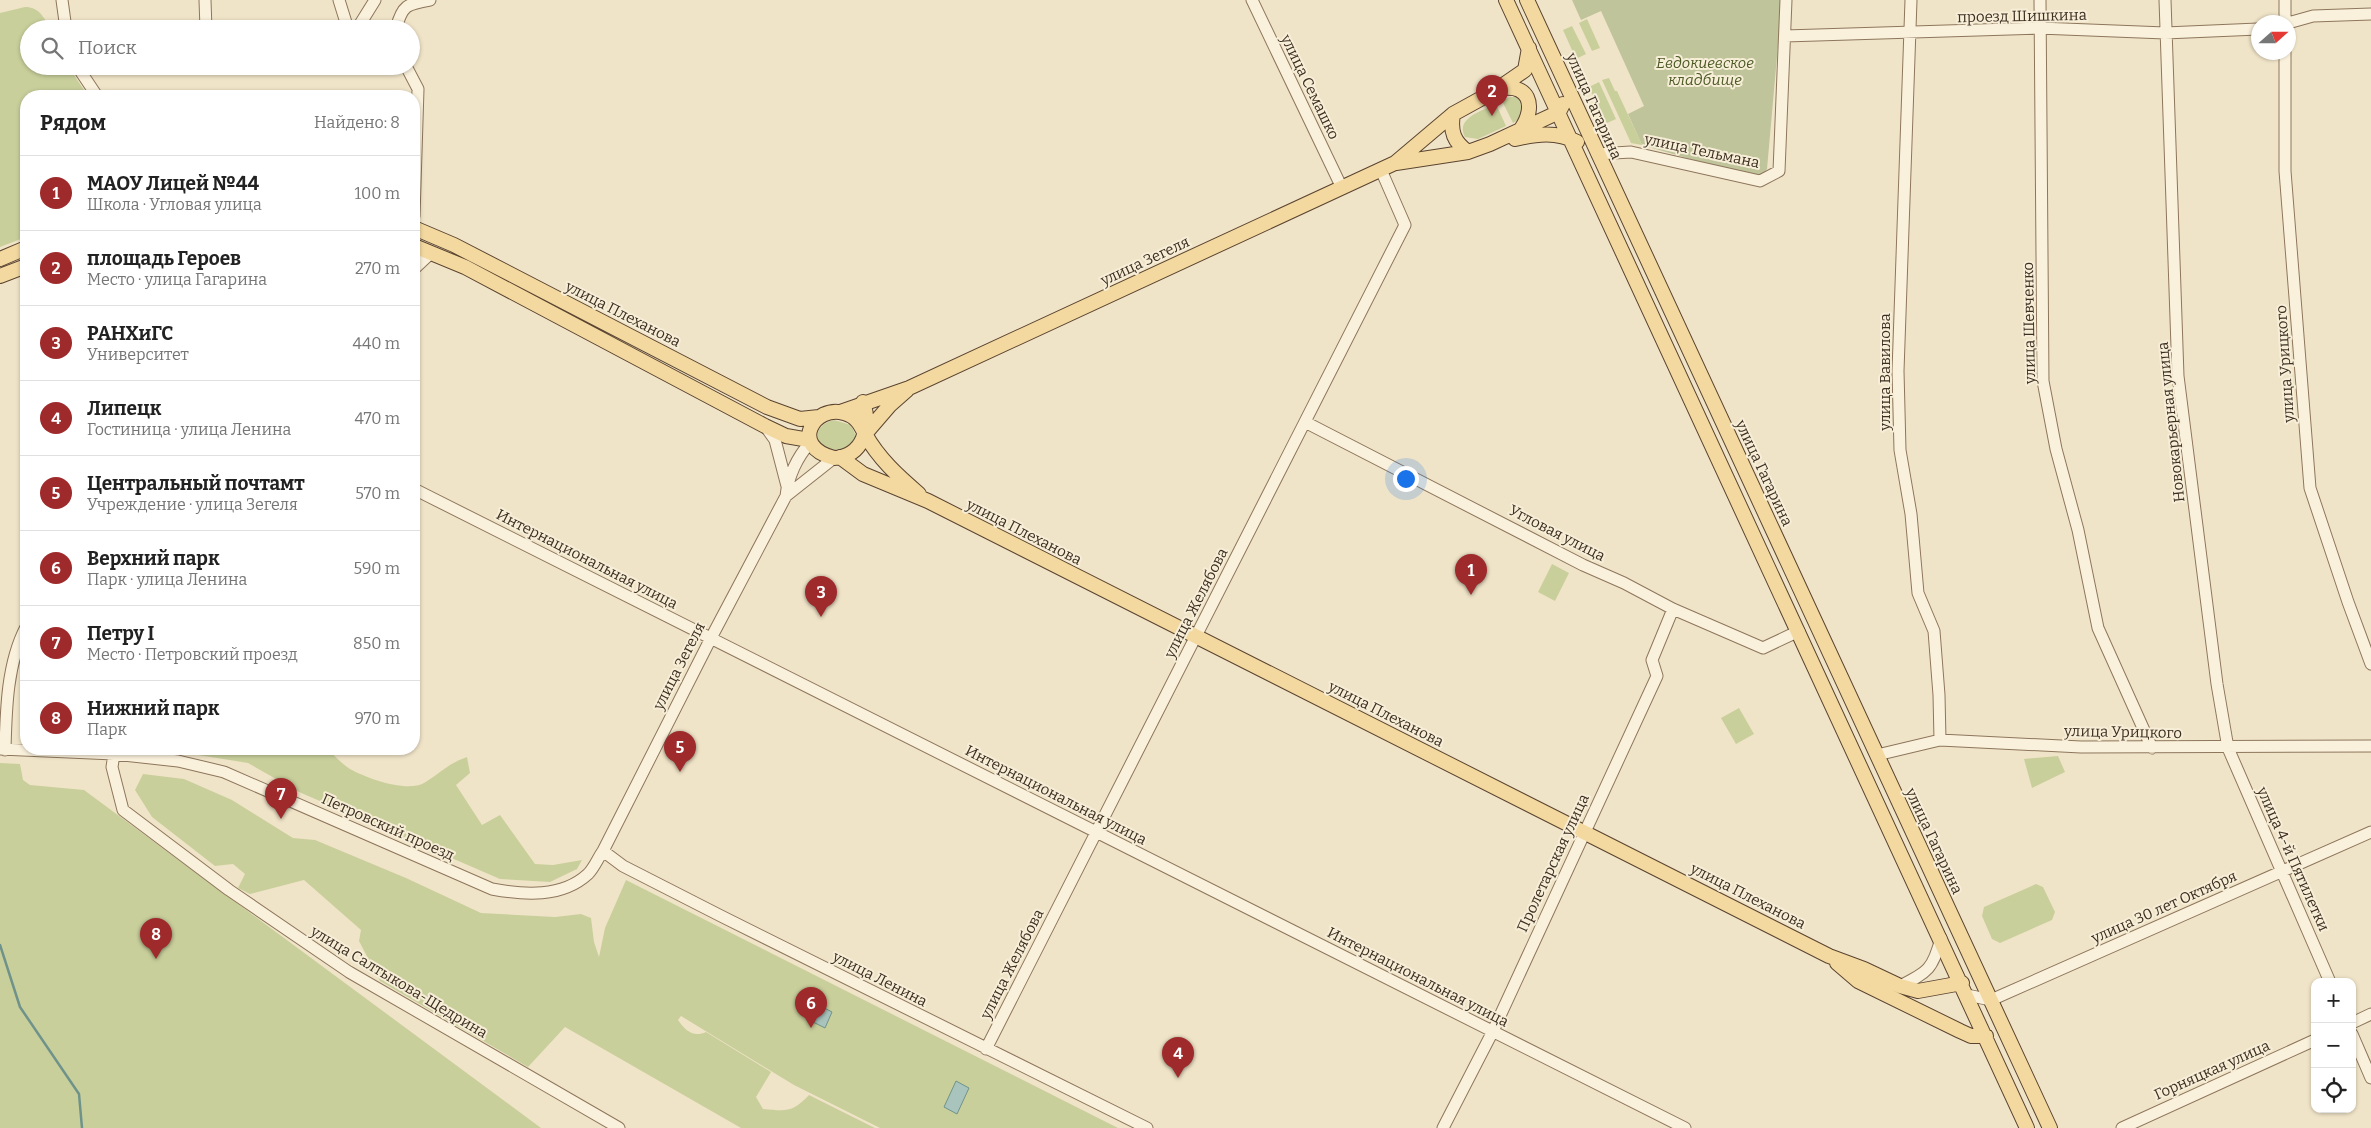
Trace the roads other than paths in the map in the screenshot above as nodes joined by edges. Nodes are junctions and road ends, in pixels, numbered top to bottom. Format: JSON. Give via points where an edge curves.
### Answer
{"nodes":[{"id":1,"x":62,"y":0,"type":"edge"},
{"id":2,"x":205,"y":0,"type":"edge"},
{"id":3,"x":338,"y":0,"type":"edge"},
{"id":4,"x":375,"y":0,"type":"edge"},
{"id":5,"x":430,"y":0,"type":"edge"},
{"id":6,"x":1252,"y":0,"type":"edge"},
{"id":7,"x":1506,"y":0,"type":"edge"},
{"id":8,"x":1527,"y":0,"type":"edge"},
{"id":9,"x":1786,"y":0,"type":"edge"},
{"id":10,"x":1911,"y":0,"type":"edge"},
{"id":11,"x":2040,"y":0,"type":"edge"},
{"id":12,"x":2165,"y":0,"type":"edge"},
{"id":13,"x":2285,"y":0,"type":"edge"},
{"id":14,"x":2371,"y":14,"type":"edge"},
{"id":15,"x":2286,"y":15,"type":"edge"},
{"id":16,"x":65,"y":20,"type":"edge"},
{"id":17,"x":206,"y":20,"type":"edge"},
{"id":18,"x":345,"y":20,"type":"edge"},
{"id":19,"x":363,"y":20,"type":"edge"},
{"id":20,"x":398,"y":20,"type":"edge"},
{"id":21,"x":2296,"y":21,"type":"edge"},
{"id":22,"x":2039,"y":28,"type":"junction"},
{"id":23,"x":2251,"y":29,"type":"edge"},
{"id":24,"x":2165,"y":32,"type":"junction"},
{"id":25,"x":1910,"y":33,"type":"junction"},
{"id":26,"x":1785,"y":36,"type":"junction"},
{"id":27,"x":1529,"y":48,"type":"junction"},
{"id":28,"x":2285,"y":60,"type":"edge"},
{"id":29,"x":83,"y":75,"type":"edge"},
{"id":30,"x":411,"y":75,"type":"edge"},
{"id":31,"x":1566,"y":83,"type":"junction"},
{"id":32,"x":1497,"y":89,"type":"junction"},
{"id":33,"x":93,"y":90,"type":"edge"},
{"id":34,"x":418,"y":90,"type":"edge"},
{"id":35,"x":1559,"y":112,"type":"junction"},
{"id":36,"x":1453,"y":114,"type":"junction"},
{"id":37,"x":1520,"y":130,"type":"junction"},
{"id":38,"x":1572,"y":139,"type":"junction"},
{"id":39,"x":1490,"y":144,"type":"junction"},
{"id":40,"x":1468,"y":152,"type":"junction"},
{"id":41,"x":1597,"y":154,"type":"junction"},
{"id":42,"x":1395,"y":163,"type":"junction"},
{"id":43,"x":1380,"y":170,"type":"junction"},
{"id":44,"x":1342,"y":188,"type":"junction"},
{"id":45,"x":420,"y":231,"type":"edge"},
{"id":46,"x":420,"y":248,"type":"edge"},
{"id":47,"x":20,"y":251,"type":"edge"},
{"id":48,"x":431,"y":253,"type":"junction"},
{"id":49,"x":0,"y":259,"type":"edge"},
{"id":50,"x":420,"y":263,"type":"edge"},
{"id":51,"x":20,"y":268,"type":"edge"},
{"id":52,"x":0,"y":276,"type":"edge"},
{"id":53,"x":909,"y":388,"type":"junction"},
{"id":54,"x":863,"y":402,"type":"junction"},
{"id":55,"x":840,"y":412,"type":"junction"},
{"id":56,"x":819,"y":417,"type":"junction"},
{"id":57,"x":1305,"y":422,"type":"junction"},
{"id":58,"x":765,"y":426,"type":"junction"},
{"id":59,"x":865,"y":434,"type":"junction"},
{"id":60,"x":809,"y":441,"type":"junction"},
{"id":61,"x":837,"y":458,"type":"junction"},
{"id":62,"x":786,"y":491,"type":"junction"},
{"id":63,"x":420,"y":492,"type":"edge"},
{"id":64,"x":928,"y":501,"type":"junction"},
{"id":65,"x":1673,"y":608,"type":"junction"},
{"id":66,"x":1799,"y":631,"type":"junction"},
{"id":67,"x":1196,"y":636,"type":"junction"},
{"id":68,"x":20,"y":638,"type":"edge"},
{"id":69,"x":711,"y":638,"type":"junction"},
{"id":70,"x":2371,"y":664,"type":"edge"},
{"id":71,"x":1940,"y":740,"type":"junction"},
{"id":72,"x":2371,"y":746,"type":"edge"},
{"id":73,"x":2152,"y":748,"type":"junction"},
{"id":74,"x":2228,"y":748,"type":"junction"},
{"id":75,"x":3,"y":749,"type":"edge"},
{"id":76,"x":20,"y":750,"type":"edge"},
{"id":77,"x":1856,"y":754,"type":"junction"},
{"id":78,"x":114,"y":755,"type":"edge"},
{"id":79,"x":123,"y":755,"type":"edge"},
{"id":80,"x":1877,"y":755,"type":"junction"},
{"id":81,"x":1096,"y":832,"type":"junction"},
{"id":82,"x":1585,"y":832,"type":"junction"},
{"id":83,"x":2371,"y":832,"type":"edge"},
{"id":84,"x":603,"y":851,"type":"junction"},
{"id":85,"x":2283,"y":870,"type":"junction"},
{"id":86,"x":1941,"y":938,"type":"junction"},
{"id":87,"x":1829,"y":956,"type":"junction"},
{"id":88,"x":1972,"y":960,"type":"junction"},
{"id":89,"x":2328,"y":978,"type":"edge"},
{"id":90,"x":1900,"y":986,"type":"junction"},
{"id":91,"x":1965,"y":989,"type":"junction"},
{"id":92,"x":1990,"y":1000,"type":"junction"},
{"id":93,"x":1908,"y":1004,"type":"junction"},
{"id":94,"x":2371,"y":1014,"type":"edge"},
{"id":95,"x":2356,"y":1021,"type":"edge"},
{"id":96,"x":1493,"y":1031,"type":"junction"},
{"id":97,"x":1986,"y":1036,"type":"junction"},
{"id":98,"x":2311,"y":1042,"type":"edge"},
{"id":99,"x":2356,"y":1043,"type":"edge"},
{"id":100,"x":986,"y":1049,"type":"junction"},
{"id":101,"x":2371,"y":1078,"type":"edge"},
{"id":102,"x":618,"y":1128,"type":"edge"},
{"id":103,"x":1147,"y":1128,"type":"edge"},
{"id":104,"x":1443,"y":1128,"type":"edge"},
{"id":105,"x":1685,"y":1128,"type":"edge"},
{"id":106,"x":2028,"y":1128,"type":"edge"},
{"id":107,"x":2050,"y":1128,"type":"edge"},
{"id":108,"x":2122,"y":1128,"type":"edge"}],
"edges":[{"from":1,"to":16,"type":"street"},
{"from":2,"to":17,"type":"street"},
{"from":3,"to":18,"type":"street"},
{"from":4,"to":19,"type":"street"},
{"from":5,"to":20,"type":"street","via":[[412,3],[400,12]]},
{"from":6,"to":44,"type":"street","name":"улица Семашко"},
{"from":7,"to":27,"type":"main road"},
{"from":8,"to":31,"type":"main road","name":"улица Гагарина"},
{"from":9,"to":26,"type":"street","name":"улица Тельмана"},
{"from":10,"to":25,"type":"street","name":"улица Вавилова"},
{"from":11,"to":22,"type":"street","name":"улица Шевченко"},
{"from":12,"to":24,"type":"street","name":"Новокарьерная улица"},
{"from":13,"to":15,"type":"street"},
{"from":14,"to":21,"type":"street","via":[[2313,16]]},
{"from":22,"to":24,"type":"street","name":"проезд Шишкина"},
{"from":22,"to":25,"type":"street","name":"проезд Шишкина"},
{"from":22,"to":73,"type":"street","name":"улица Шевченко","via":[[2043,381],[2098,628]]},
{"from":23,"to":24,"type":"street","name":"проезд Шишкина"},
{"from":24,"to":74,"type":"street","name":"Новокарьерная улица","via":[[2178,376],[2205,573],[2214,666]]},
{"from":25,"to":26,"type":"street","name":"проезд Шишкина"},
{"from":25,"to":71,"type":"street","name":"улица Вавилова","via":[[1898,371],[1900,450],[1911,514],[1918,593],[1934,631]]},
{"from":26,"to":41,"type":"street","name":"улица Тельмана","via":[[1778,171],[1760,181],[1631,152]]},
{"from":27,"to":32,"type":"main road","via":[[1525,70]]},
{"from":27,"to":35,"type":"main road"},
{"from":28,"to":70,"type":"street","name":"улица Урицкого","via":[[2285,171],[2310,488]]},
{"from":29,"to":33,"type":"street"},
{"from":30,"to":34,"type":"street"},
{"from":31,"to":35,"type":"main road","via":[[1565,100]]},
{"from":31,"to":41,"type":"main road","name":"улица Гагарина"},
{"from":32,"to":36,"type":"main road"},
{"from":32,"to":37,"type":"main road","via":[[1511,86],[1527,98],[1529,118]]},
{"from":35,"to":37,"type":"main road"},
{"from":35,"to":38,"type":"main road"},
{"from":36,"to":40,"type":"main road","via":[[1453,136]]},
{"from":36,"to":42,"type":"main road"},
{"from":37,"to":39,"type":"main road"},
{"from":38,"to":39,"type":"main road","via":[[1558,134],[1537,134]]},
{"from":38,"to":41,"type":"main road"},
{"from":38,"to":66,"type":"main road"},
{"from":39,"to":40,"type":"main road"},
{"from":40,"to":42,"type":"main road"},
{"from":41,"to":80,"type":"main road","name":"улица Гагарина"},
{"from":42,"to":43,"type":"main road","name":"улица Зегеля"},
{"from":43,"to":44,"type":"main road","name":"улица Зегеля"},
{"from":43,"to":57,"type":"street","name":"улица Желябова","via":[[1405,225]]},
{"from":44,"to":53,"type":"main road","name":"улица Зегеля"},
{"from":45,"to":56,"type":"main road","name":"улица Плеханова","via":[[454,245],[760,404],[800,418]]},
{"from":46,"to":48,"type":"main road"},
{"from":47,"to":49,"type":"main road"},
{"from":48,"to":50,"type":"street"},
{"from":48,"to":58,"type":"main road","via":[[465,267]]},
{"from":51,"to":52,"type":"main road"},
{"from":53,"to":54,"type":"main road","name":"улица Зегеля"},
{"from":53,"to":59,"type":"main road","name":"улица Зегеля"},
{"from":54,"to":55,"type":"main road","name":"улица Зегеля"},
{"from":54,"to":59,"type":"main road","via":[[867,422]]},
{"from":55,"to":56,"type":"main road"},
{"from":55,"to":59,"type":"main road","via":[[854,418]]},
{"from":56,"to":60,"type":"main road","via":[[810,431]]},
{"from":57,"to":65,"type":"street","name":"Угловая улица"},
{"from":57,"to":67,"type":"street","name":"улица Желябова"},
{"from":58,"to":60,"type":"main road","via":[[786,436]]},
{"from":58,"to":62,"type":"street","via":[[775,440]]},
{"from":59,"to":61,"type":"main road","via":[[859,446]]},
{"from":59,"to":64,"type":"main road","name":"улица Плеханова","via":[[887,466]]},
{"from":60,"to":61,"type":"main road","via":[[820,453]]},
{"from":60,"to":62,"type":"street","name":"улица Зегеля"},
{"from":61,"to":62,"type":"street","name":"улица Зегеля"},
{"from":61,"to":64,"type":"main road","name":"улица Плеханова","via":[[863,474]]},
{"from":62,"to":69,"type":"street","name":"улица Зегеля"},
{"from":63,"to":69,"type":"street","name":"Интернациональная улица"},
{"from":64,"to":67,"type":"main road","name":"улица Плеханова"},
{"from":65,"to":66,"type":"street","name":"Угловая улица","via":[[1763,648]]},
{"from":65,"to":82,"type":"street","name":"Пролетарская улица","via":[[1652,660],[1658,676]]},
{"from":66,"to":77,"type":"main road"},
{"from":67,"to":81,"type":"street","name":"улица Желябова"},
{"from":67,"to":82,"type":"main road","name":"улица Плеханова"},
{"from":68,"to":75,"type":"street","via":[[12,668]]},
{"from":69,"to":81,"type":"street","name":"Интернациональная улица"},
{"from":69,"to":84,"type":"street","name":"улица Зегеля"},
{"from":71,"to":73,"type":"street","name":"улица Урицкого"},
{"from":71,"to":80,"type":"street","name":"улица Урицкого"},
{"from":72,"to":74,"type":"street","name":"улица Урицкого"},
{"from":73,"to":74,"type":"street","name":"улица Урицкого"},
{"from":74,"to":85,"type":"street","name":"улица 4-й Пятилетки"},
{"from":75,"to":76,"type":"street","name":"Петровский проезд"},
{"from":77,"to":80,"type":"main road","via":[[1866,758]]},
{"from":77,"to":86,"type":"main road"},
{"from":78,"to":102,"type":"street","name":"улица Салтыкова-Щедрина","via":[[112,768],[124,810],[229,890],[349,972]]},
{"from":79,"to":84,"type":"street","name":"Петровский проезд","via":[[178,761],[224,772],[492,889],[515,894],[558,891],[589,873]]},
{"from":80,"to":88,"type":"main road","name":"улица Гагарина"},
{"from":81,"to":96,"type":"street","name":"Интернациональная улица"},
{"from":81,"to":100,"type":"street","name":"улица Желябова"},
{"from":82,"to":87,"type":"main road","name":"улица Плеханова"},
{"from":82,"to":96,"type":"street","name":"Пролетарская улица"},
{"from":83,"to":85,"type":"street","name":"улица 30 лет Октября"},
{"from":84,"to":100,"type":"street","name":"улица Ленина","via":[[623,866]]},
{"from":85,"to":89,"type":"street","name":"улица 4-й Пятилетки"},
{"from":85,"to":92,"type":"street","name":"улица 30 лет Октября"},
{"from":86,"to":90,"type":"street","via":[[1935,960],[1922,975]]},
{"from":86,"to":91,"type":"main road"},
{"from":87,"to":90,"type":"main road","name":"улица Плеханова"},
{"from":87,"to":93,"type":"main road","name":"улица Плеханова","via":[[1858,981]]},
{"from":88,"to":91,"type":"main road"},
{"from":88,"to":92,"type":"main road","name":"улица Гагарина"},
{"from":90,"to":91,"type":"main road","name":"улица Плеханова","via":[[1918,992]]},
{"from":91,"to":92,"type":"main road"},
{"from":91,"to":93,"type":"main road"},
{"from":91,"to":97,"type":"main road"},
{"from":92,"to":107,"type":"main road","name":"улица Гагарина"},
{"from":93,"to":97,"type":"main road","name":"улица Плеханова","via":[[1971,1036]]},
{"from":94,"to":95,"type":"street"},
{"from":96,"to":104,"type":"street","name":"Пролетарская улица"},
{"from":96,"to":105,"type":"street","name":"Интернациональная улица"},
{"from":97,"to":106,"type":"main road"},
{"from":98,"to":108,"type":"street","name":"Горняцкая улица"},
{"from":99,"to":101,"type":"street"},
{"from":100,"to":103,"type":"street","name":"улица Ленина"}]}
